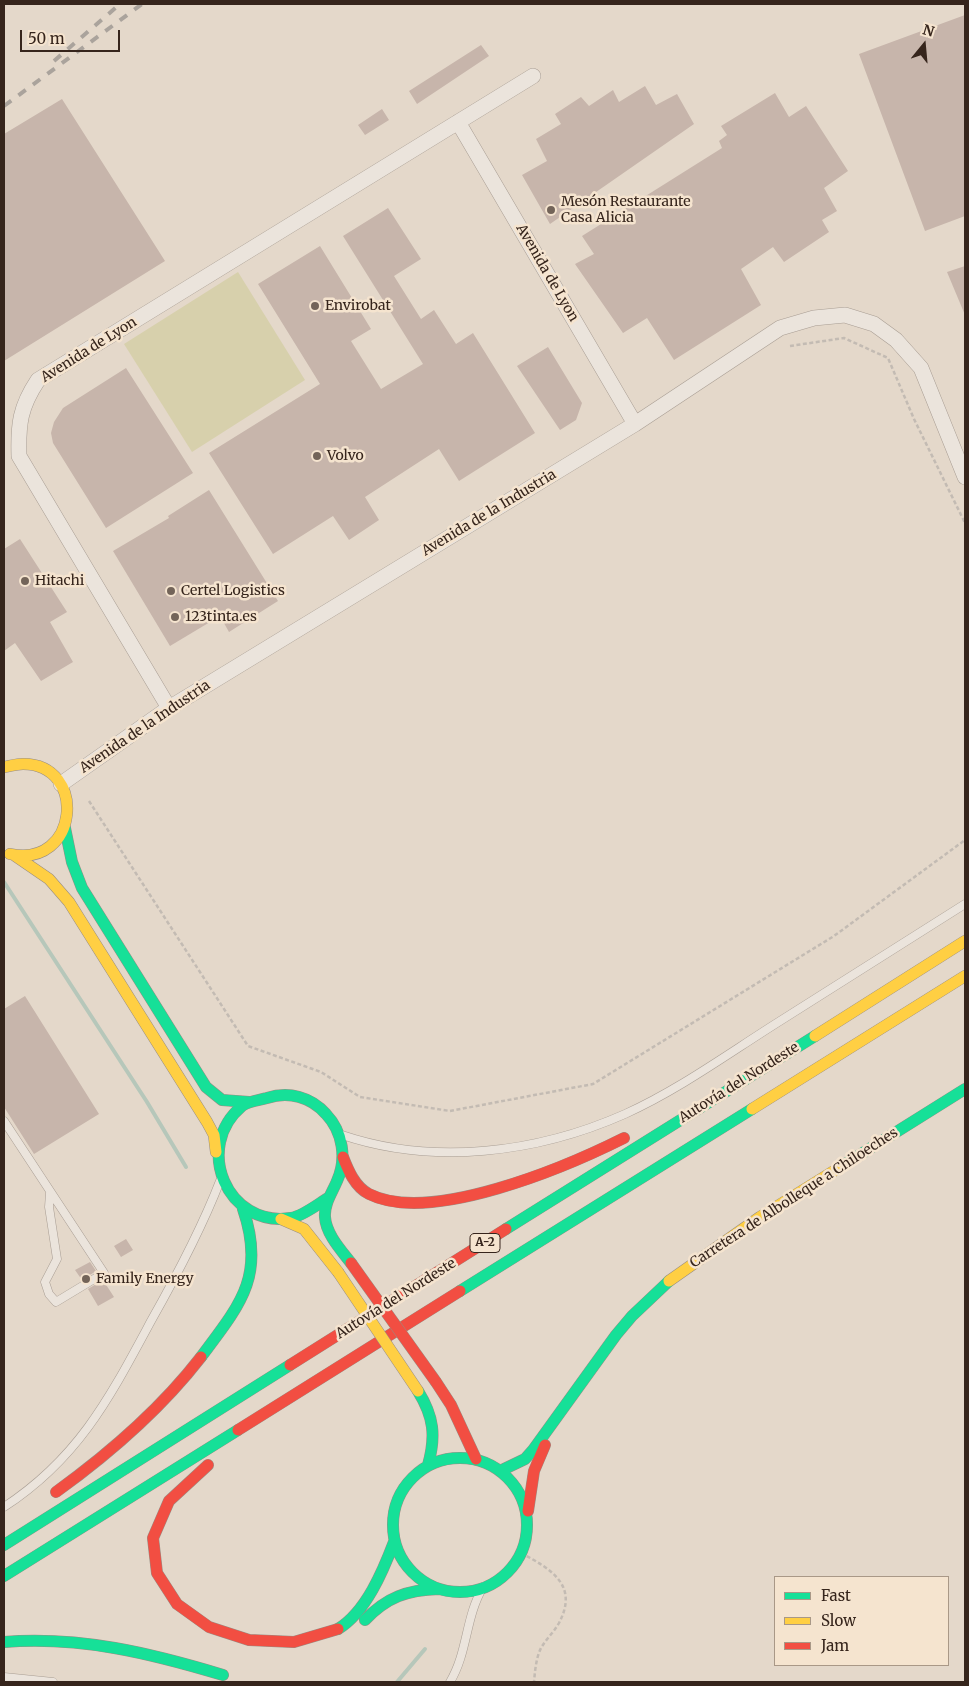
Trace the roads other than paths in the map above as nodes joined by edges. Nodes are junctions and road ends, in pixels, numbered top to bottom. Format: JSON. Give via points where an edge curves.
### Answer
{"nodes":[{"id":1,"x":533,"y":76,"type":"dead end"},
{"id":2,"x":458,"y":122,"type":"junction"},
{"id":3,"x":635,"y":424,"type":"junction"},
{"id":4,"x":965,"y":477,"type":"edge"},
{"id":5,"x":169,"y":708,"type":"junction"},
{"id":6,"x":4,"y":758,"type":"edge"},
{"id":7,"x":20,"y":763,"type":"junction"},
{"id":8,"x":4,"y":767,"type":"edge"},
{"id":9,"x":61,"y":784,"type":"junction"},
{"id":10,"x":65,"y":828,"type":"junction"},
{"id":11,"x":9,"y":853,"type":"edge"},
{"id":12,"x":965,"y":904,"type":"edge"},
{"id":13,"x":965,"y":937,"type":"edge"},
{"id":14,"x":965,"y":941,"type":"edge"},
{"id":15,"x":890,"y":975,"type":"dead end"},
{"id":16,"x":965,"y":976,"type":"edge"},
{"id":17,"x":965,"y":1089,"type":"edge"},
{"id":18,"x":249,"y":1102,"type":"junction"},
{"id":19,"x":4,"y":1121,"type":"edge"},
{"id":20,"x":339,"y":1134,"type":"junction"},
{"id":21,"x":631,"y":1134,"type":"dead end"},
{"id":22,"x":217,"y":1156,"type":"junction"},
{"id":23,"x":343,"y":1158,"type":"junction"},
{"id":24,"x":220,"y":1179,"type":"junction"},
{"id":25,"x":50,"y":1193,"type":"junction"},
{"id":26,"x":328,"y":1198,"type":"junction"},
{"id":27,"x":243,"y":1209,"type":"junction"},
{"id":28,"x":281,"y":1219,"type":"junction"},
{"id":29,"x":342,"y":1365,"type":"junction"},
{"id":30,"x":304,"y":1404,"type":"dead end"},
{"id":31,"x":560,"y":1414,"type":"junction"},
{"id":32,"x":476,"y":1459,"type":"junction"},
{"id":33,"x":217,"y":1460,"type":"dead end"},
{"id":34,"x":428,"y":1465,"type":"junction"},
{"id":35,"x":500,"y":1471,"type":"junction"},
{"id":36,"x":47,"y":1499,"type":"dead end"},
{"id":37,"x":4,"y":1507,"type":"edge"},
{"id":38,"x":527,"y":1519,"type":"junction"},
{"id":39,"x":394,"y":1542,"type":"junction"},
{"id":40,"x":4,"y":1545,"type":"edge"},
{"id":41,"x":4,"y":1576,"type":"edge"},
{"id":42,"x":483,"y":1587,"type":"junction"},
{"id":43,"x":439,"y":1589,"type":"junction"},
{"id":44,"x":160,"y":1601,"type":"dead end"},
{"id":45,"x":355,"y":1630,"type":"dead end"},
{"id":46,"x":4,"y":1642,"type":"edge"},
{"id":47,"x":321,"y":1646,"type":"dead end"},
{"id":48,"x":4,"y":1677,"type":"edge"},
{"id":49,"x":234,"y":1678,"type":"dead end"},
{"id":50,"x":53,"y":1682,"type":"edge"},
{"id":51,"x":450,"y":1682,"type":"edge"}],
"edges":[{"from":1,"to":2,"type":"street","name":"Avenida de Lyon"},
{"from":2,"to":3,"type":"street","name":"Avenida de Lyon"},
{"from":2,"to":5,"type":"street","name":"Avenida de Lyon","via":[[38,380],[25,400],[18,427],[19,456]]},
{"from":3,"to":4,"type":"street","name":"Avenida de la Industria","via":[[780,328],[814,318],[845,315],[874,324],[896,340],[921,368]]},
{"from":3,"to":5,"type":"street","name":"Avenida de la Industria"},
{"from":5,"to":9,"type":"street","name":"Avenida de la Industria"},
{"from":6,"to":7,"type":"main road"},
{"from":7,"to":8,"type":"main road"},
{"from":7,"to":9,"type":"main road","via":[[36,765],[50,772]]},
{"from":9,"to":10,"type":"main road","via":[[69,805]]},
{"from":10,"to":11,"type":"main road","via":[[50,847],[39,853]]},
{"from":10,"to":18,"type":"main road","via":[[72,862],[82,888],[206,1087],[222,1100]]},
{"from":11,"to":22,"type":"main road","via":[[49,879],[69,902],[208,1122]]},
{"from":12,"to":20,"type":"lane","via":[[675,1088],[587,1129],[529,1145],[457,1152],[386,1147]]},
{"from":13,"to":15,"type":"main road"},
{"from":14,"to":40,"type":"main road","name":"Autovía del Nordeste","number":"A-2"},
{"from":16,"to":29,"type":"main road","name":"Autovía del Nordeste","number":"A-2"},
{"from":17,"to":31,"type":"main road","name":"Carretera de Albolleque a Chiloeches","via":[[760,1217],[670,1280],[627,1322]]},
{"from":18,"to":20,"type":"main road","via":[[275,1095],[302,1098],[324,1112]]},
{"from":18,"to":22,"type":"main road","via":[[232,1116],[221,1135]]},
{"from":19,"to":25,"type":"lane"},
{"from":20,"to":23,"type":"main road"},
{"from":21,"to":23,"type":"main road","via":[[584,1157],[518,1182],[412,1204],[396,1203],[369,1194],[350,1174]]},
{"from":22,"to":24,"type":"main road"},
{"from":23,"to":26,"type":"main road"},
{"from":24,"to":27,"type":"main road"},
{"from":24,"to":37,"type":"lane","via":[[203,1224],[100,1413],[58,1465]]},
{"from":25,"to":25,"type":"lane","via":[[57,1259],[45,1282],[56,1302],[104,1273]]},
{"from":26,"to":28,"type":"main road","via":[[314,1209]]},
{"from":26,"to":32,"type":"main road","bridge":true,"via":[[325,1217],[328,1227],[451,1405]]},
{"from":27,"to":28,"type":"main road"},
{"from":27,"to":36,"type":"main road","via":[[254,1249],[248,1282],[236,1309],[198,1362],[151,1415],[115,1448]]},
{"from":28,"to":34,"type":"main road","bridge":true,"via":[[304,1229],[338,1272],[428,1406],[434,1424],[434,1442]]},
{"from":29,"to":30,"type":"main road"},
{"from":29,"to":41,"type":"main road","name":"Autovía del Nordeste","number":"A-2"},
{"from":31,"to":35,"type":"main road","name":"Carretera de Albolleque a Chiloeches","via":[[525,1459]]},
{"from":31,"to":38,"type":"main road","name":"Carretera de Albolleque a Chiloeches","via":[[534,1471]]},
{"from":32,"to":34,"type":"main road","via":[[460,1457]]},
{"from":32,"to":35,"type":"main road"},
{"from":33,"to":44,"type":"main road","via":[[182,1487],[160,1525],[153,1566]]},
{"from":34,"to":39,"type":"main road","via":[[410,1478],[398,1497],[392,1519]]},
{"from":35,"to":38,"type":"main road","via":[[515,1487]]},
{"from":38,"to":42,"type":"main road","via":[[526,1537],[513,1566]]},
{"from":39,"to":43,"type":"main road","via":[[403,1562],[419,1579]]},
{"from":39,"to":47,"type":"main road","via":[[374,1588]]},
{"from":42,"to":43,"type":"main road","via":[[455,1592]]},
{"from":42,"to":51,"type":"lane","via":[[470,1615],[461,1658]]},
{"from":43,"to":45,"type":"main road","via":[[407,1590],[391,1596]]},
{"from":46,"to":49,"type":"main road","via":[[59,1640],[112,1645]]},
{"from":48,"to":50,"type":"lane"}]}
